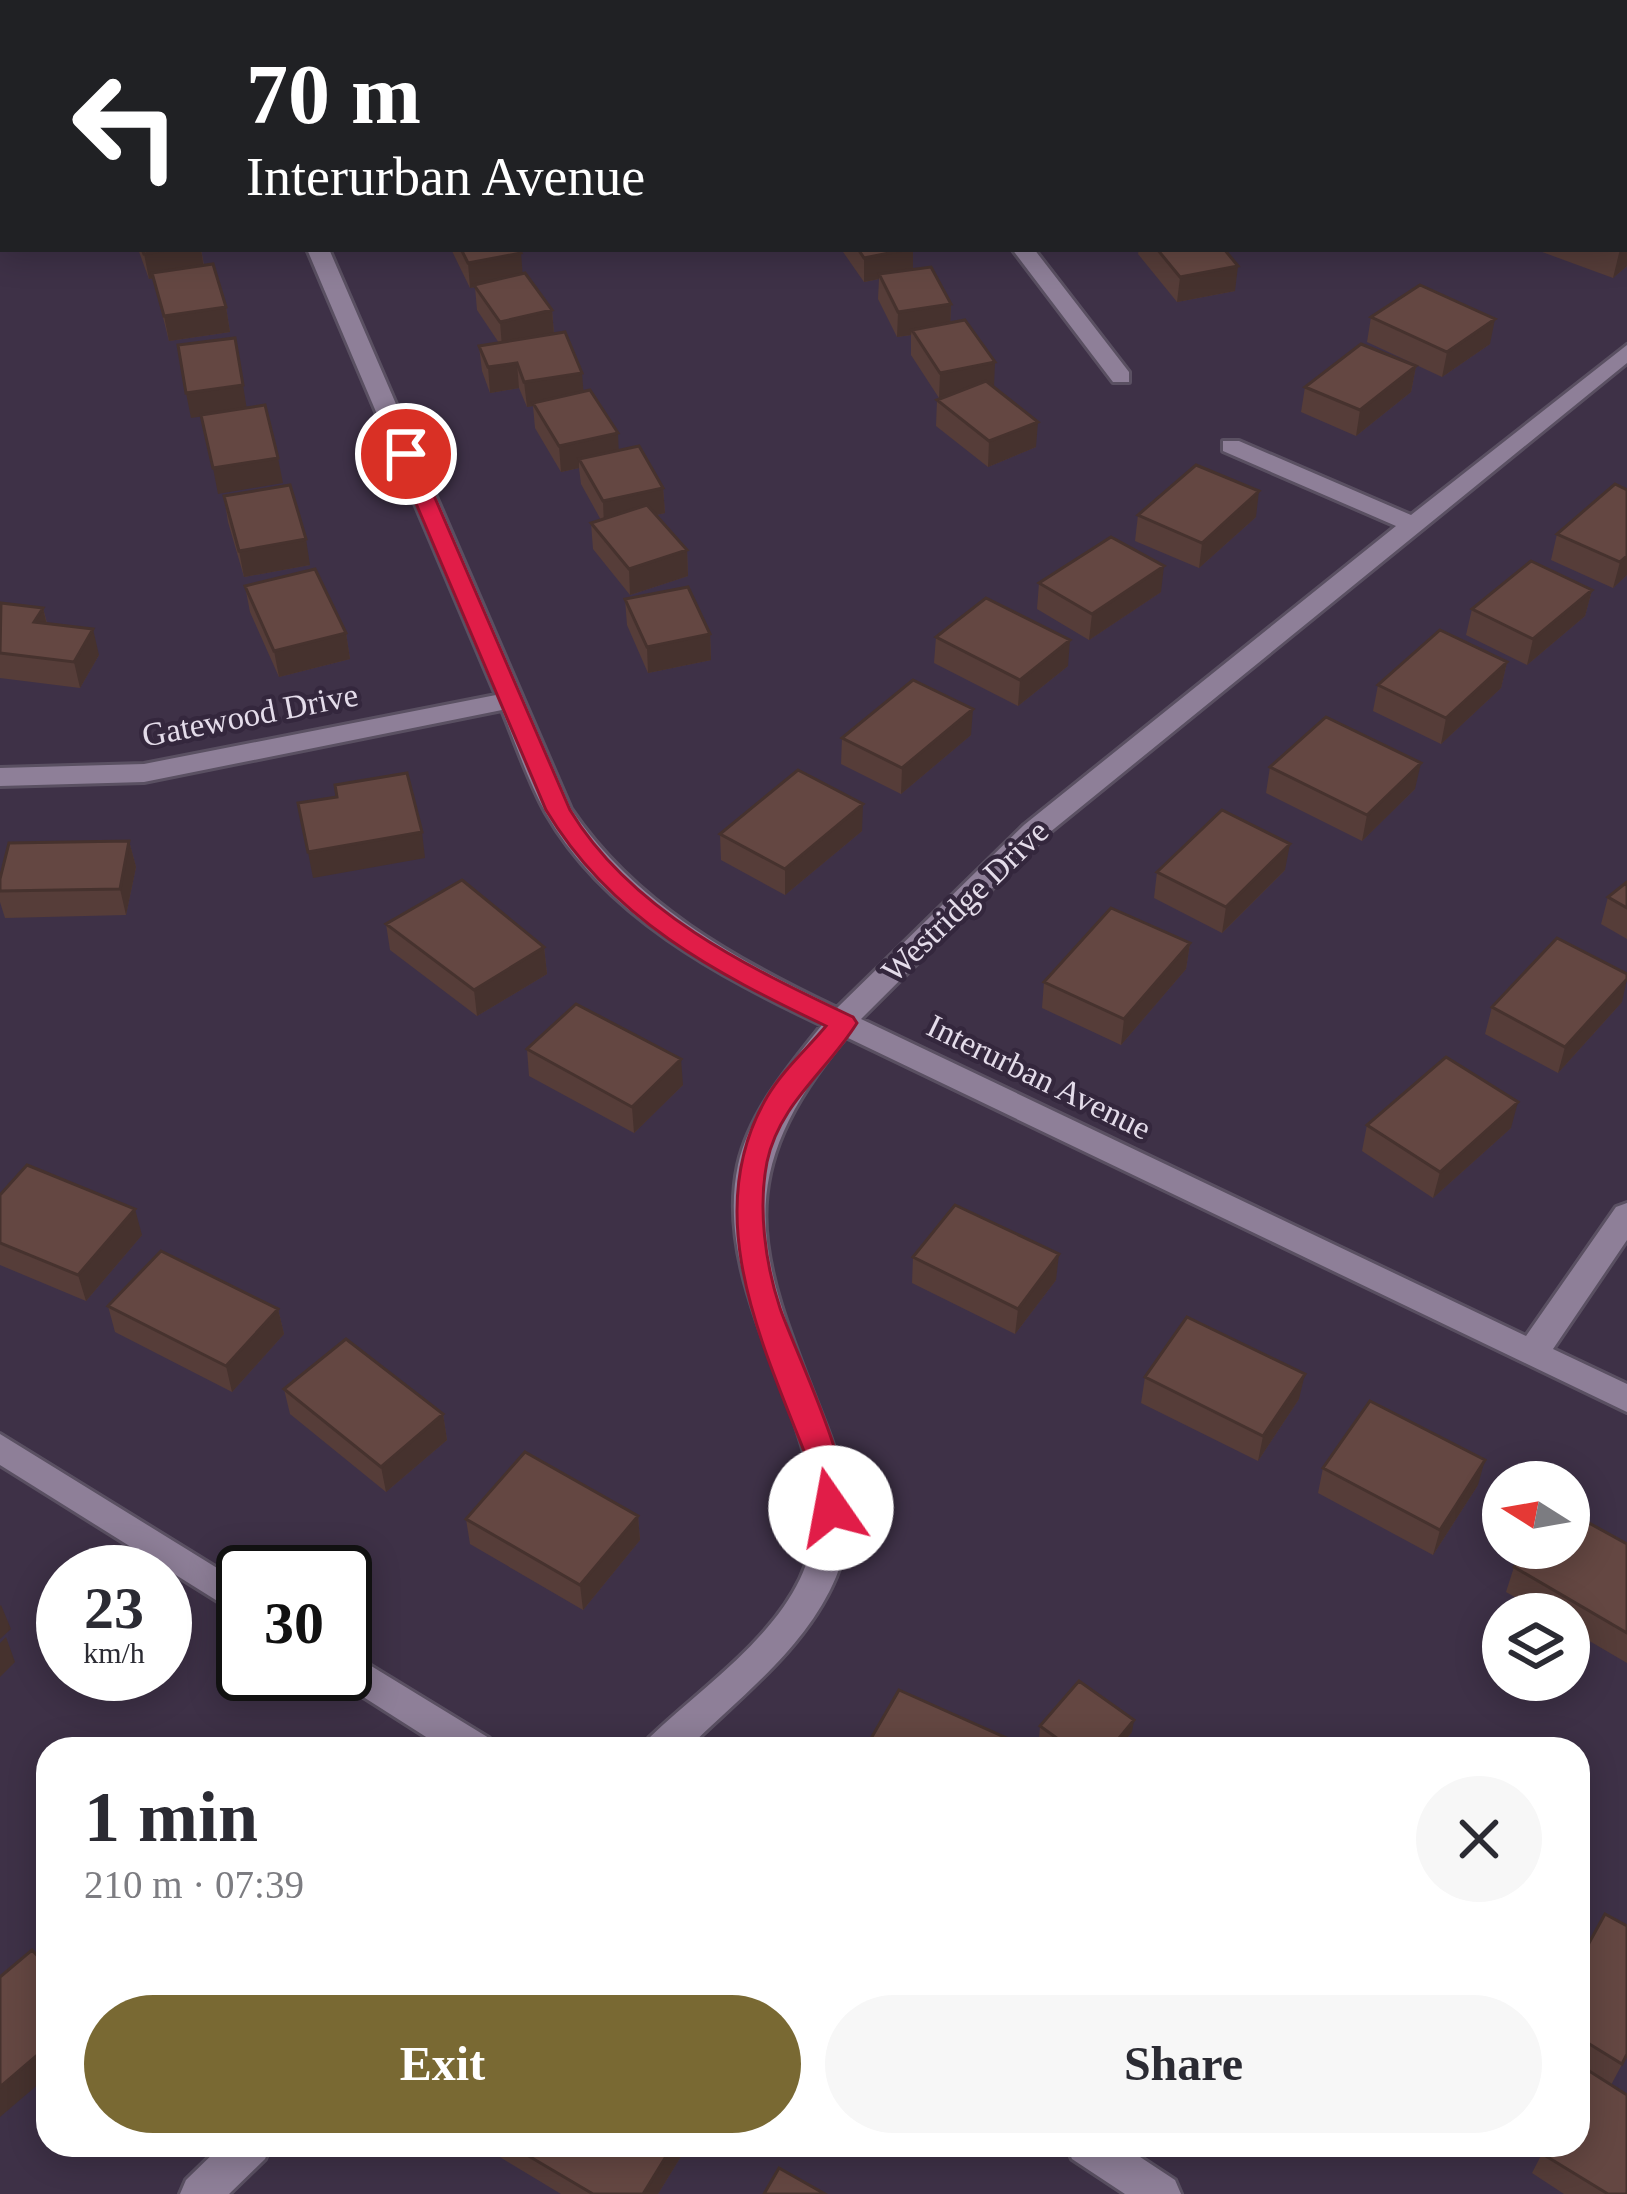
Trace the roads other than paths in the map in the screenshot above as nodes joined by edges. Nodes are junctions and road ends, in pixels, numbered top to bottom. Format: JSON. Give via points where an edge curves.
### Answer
{"nodes":[{"id":1,"x":319,"y":252,"type":"edge"},
{"id":2,"x":1025,"y":252,"type":"edge"},
{"id":3,"x":1627,"y":352,"type":"edge"},
{"id":4,"x":1121,"y":377,"type":"dead end"},
{"id":5,"x":1231,"y":446,"type":"dead end"},
{"id":6,"x":1412,"y":524,"type":"junction"},
{"id":7,"x":511,"y":700,"type":"junction"},
{"id":8,"x":0,"y":777,"type":"edge"},
{"id":9,"x":843,"y":1023,"type":"junction"},
{"id":10,"x":1627,"y":1215,"type":"edge"},
{"id":11,"x":1532,"y":1354,"type":"junction"},
{"id":12,"x":1627,"y":1399,"type":"edge"},
{"id":13,"x":0,"y":1448,"type":"edge"},
{"id":14,"x":216,"y":1585,"type":"edge"},
{"id":15,"x":372,"y":1683,"type":"edge"},
{"id":16,"x":457,"y":1737,"type":"edge"},
{"id":17,"x":674,"y":1737,"type":"edge"},
{"id":18,"x":239,"y":2157,"type":"edge"},
{"id":19,"x":1104,"y":2157,"type":"edge"},
{"id":20,"x":200,"y":2194,"type":"edge"},
{"id":21,"x":1161,"y":2194,"type":"edge"}],
"edges":[{"from":1,"to":7,"type":"street","name":"Interurban Avenue"},
{"from":2,"to":4,"type":"street"},
{"from":3,"to":6,"type":"street","name":"Westridge Drive"},
{"from":5,"to":6,"type":"street"},
{"from":6,"to":9,"type":"street","name":"Westridge Drive","via":[[1034,831]]},
{"from":7,"to":8,"type":"street","name":"Gatewood Drive","via":[[144,773]]},
{"from":7,"to":9,"type":"street","name":"Interurban Avenue","via":[[558,810],[624,895],[749,978]]},
{"from":9,"to":11,"type":"street","name":"Interurban Avenue"},
{"from":9,"to":17,"type":"street","name":"Westridge Drive","via":[[779,1100],[754,1159],[748,1213],[764,1304],[831,1482],[832,1533],[793,1620]]},
{"from":10,"to":11,"type":"street"},
{"from":11,"to":12,"type":"street","name":"Interurban Avenue"},
{"from":13,"to":14,"type":"street"},
{"from":15,"to":16,"type":"street"},
{"from":18,"to":20,"type":"street"},
{"from":19,"to":21,"type":"street"}]}
